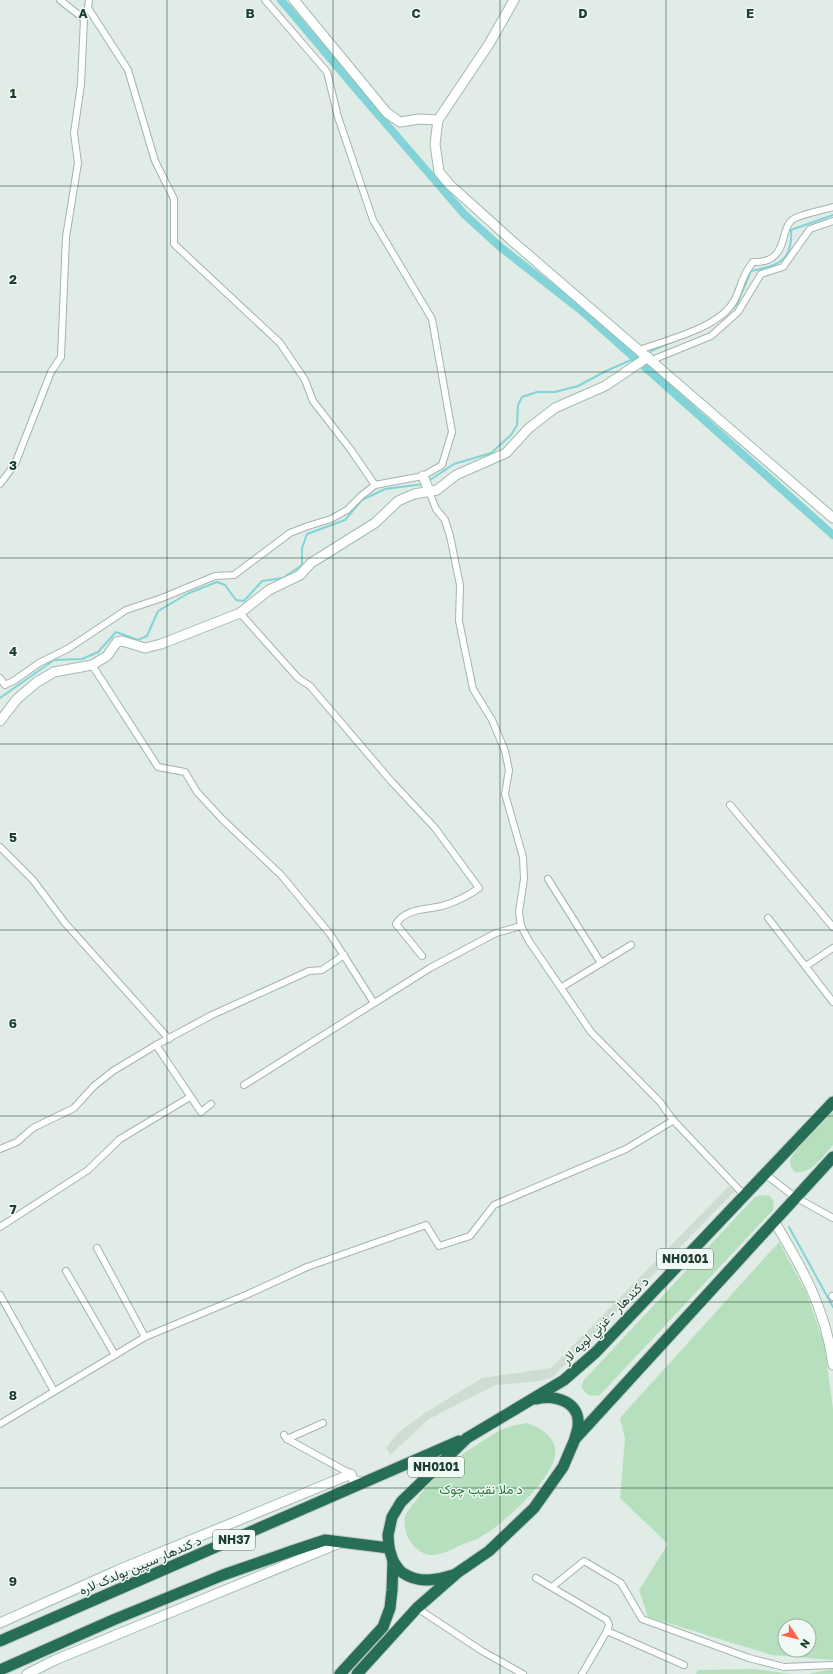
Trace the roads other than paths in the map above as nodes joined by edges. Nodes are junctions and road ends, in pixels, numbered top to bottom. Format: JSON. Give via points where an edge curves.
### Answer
{"nodes":[{"id":1,"x":60,"y":0,"type":"edge"},
{"id":2,"x":89,"y":0,"type":"edge"},
{"id":3,"x":266,"y":0,"type":"edge"},
{"id":4,"x":294,"y":0,"type":"edge"},
{"id":5,"x":514,"y":0,"type":"edge"},
{"id":6,"x":438,"y":120,"type":"junction"},
{"id":7,"x":833,"y":207,"type":"edge"},
{"id":8,"x":833,"y":221,"type":"edge"},
{"id":9,"x":639,"y":350,"type":"junction"},
{"id":10,"x":650,"y":359,"type":"junction"},
{"id":11,"x":0,"y":484,"type":"edge"},
{"id":12,"x":426,"y":484,"type":"junction"},
{"id":13,"x":376,"y":485,"type":"junction"},
{"id":14,"x":833,"y":518,"type":"edge"},
{"id":15,"x":240,"y":613,"type":"junction"},
{"id":16,"x":92,"y":665,"type":"junction"},
{"id":17,"x":0,"y":678,"type":"edge"},
{"id":18,"x":0,"y":721,"type":"edge"},
{"id":19,"x":730,"y":805,"type":"dead end"},
{"id":20,"x":0,"y":846,"type":"edge"},
{"id":21,"x":548,"y":879,"type":"dead end"},
{"id":22,"x":768,"y":918,"type":"dead end"},
{"id":23,"x":521,"y":926,"type":"junction"},
{"id":24,"x":833,"y":927,"type":"edge"},
{"id":25,"x":631,"y":945,"type":"dead end"},
{"id":26,"x":833,"y":948,"type":"edge"},
{"id":27,"x":344,"y":955,"type":"junction"},
{"id":28,"x":422,"y":956,"type":"dead end"},
{"id":29,"x":601,"y":963,"type":"junction"},
{"id":30,"x":806,"y":966,"type":"junction"},
{"id":31,"x":562,"y":987,"type":"junction"},
{"id":32,"x":833,"y":1002,"type":"edge"},
{"id":33,"x":374,"y":1003,"type":"junction"},
{"id":34,"x":169,"y":1039,"type":"junction"},
{"id":35,"x":156,"y":1045,"type":"junction"},
{"id":36,"x":244,"y":1085,"type":"dead end"},
{"id":37,"x":190,"y":1097,"type":"junction"},
{"id":38,"x":833,"y":1102,"type":"edge"},
{"id":39,"x":211,"y":1104,"type":"dead end"},
{"id":40,"x":673,"y":1120,"type":"junction"},
{"id":41,"x":0,"y":1149,"type":"edge"},
{"id":42,"x":833,"y":1156,"type":"edge"},
{"id":43,"x":765,"y":1174,"type":"junction"},
{"id":44,"x":745,"y":1196,"type":"junction"},
{"id":45,"x":795,"y":1197,"type":"junction"},
{"id":46,"x":833,"y":1218,"type":"edge"},
{"id":47,"x":774,"y":1221,"type":"junction"},
{"id":48,"x":0,"y":1227,"type":"edge"},
{"id":49,"x":97,"y":1248,"type":"dead end"},
{"id":50,"x":66,"y":1270,"type":"dead end"},
{"id":51,"x":0,"y":1294,"type":"edge"},
{"id":52,"x":145,"y":1337,"type":"junction"},
{"id":53,"x":115,"y":1355,"type":"junction"},
{"id":54,"x":833,"y":1365,"type":"edge"},
{"id":55,"x":54,"y":1391,"type":"junction"},
{"id":56,"x":527,"y":1402,"type":"junction"},
{"id":57,"x":322,"y":1423,"type":"dead end"},
{"id":58,"x":0,"y":1424,"type":"edge"},
{"id":59,"x":467,"y":1438,"type":"junction"},
{"id":60,"x":575,"y":1439,"type":"junction"},
{"id":61,"x":351,"y":1474,"type":"junction"},
{"id":62,"x":366,"y":1483,"type":"junction"},
{"id":63,"x":342,"y":1542,"type":"junction"},
{"id":64,"x":389,"y":1548,"type":"junction"},
{"id":65,"x":393,"y":1561,"type":"junction"},
{"id":66,"x":457,"y":1573,"type":"junction"},
{"id":67,"x":536,"y":1578,"type":"dead end"},
{"id":68,"x":552,"y":1587,"type":"junction"},
{"id":69,"x":417,"y":1608,"type":"junction"},
{"id":70,"x":0,"y":1623,"type":"edge"},
{"id":71,"x":607,"y":1631,"type":"junction"},
{"id":72,"x":0,"y":1641,"type":"edge"},
{"id":73,"x":684,"y":1665,"type":"dead end"},
{"id":74,"x":833,"y":1665,"type":"edge"},
{"id":75,"x":0,"y":1670,"type":"edge"},
{"id":76,"x":27,"y":1674,"type":"edge"},
{"id":77,"x":340,"y":1674,"type":"edge"},
{"id":78,"x":357,"y":1674,"type":"edge"},
{"id":79,"x":523,"y":1674,"type":"edge"},
{"id":80,"x":582,"y":1674,"type":"edge"}],
"edges":[{"from":1,"to":11,"type":"street","via":[[84,19],[81,84],[74,133],[78,163],[66,237],[61,357],[51,372],[15,464]]},
{"from":2,"to":13,"type":"street","via":[[88,8],[128,70],[155,161],[174,199],[174,244],[280,343],[305,380],[313,401]]},
{"from":3,"to":12,"type":"street","via":[[328,72],[338,117],[373,220],[432,318],[452,432],[442,465]]},
{"from":4,"to":6,"type":"street","via":[[387,113],[400,122]]},
{"from":5,"to":6,"type":"street"},
{"from":6,"to":9,"type":"street","via":[[434,144],[439,172],[450,185]]},
{"from":7,"to":9,"type":"street","via":[[792,219],[781,248],[773,258],[762,263],[752,262],[745,272],[734,301],[722,315],[697,329]]},
{"from":8,"to":10,"type":"street","via":[[810,229],[783,267],[761,274],[738,312],[711,336]]},
{"from":9,"to":10,"type":"street"},
{"from":10,"to":12,"type":"street","via":[[632,367],[605,386],[556,408],[529,428],[506,453],[456,475],[437,490]]},
{"from":10,"to":14,"type":"street"},
{"from":12,"to":13,"type":"street"},
{"from":12,"to":15,"type":"street","via":[[398,502],[375,523],[311,563],[300,575],[269,590]]},
{"from":12,"to":23,"type":"street","via":[[436,510],[445,520],[450,536],[460,585],[460,621],[473,689],[492,720],[505,751],[509,770],[505,794],[523,857],[524,879],[519,912]]},
{"from":13,"to":17,"type":"street","via":[[347,510],[331,519],[290,533],[234,575],[216,576],[126,610],[69,648],[38,663],[15,680],[5,685]]},
{"from":15,"to":16,"type":"street","via":[[145,648],[122,641],[117,642],[107,656]]},
{"from":15,"to":28,"type":"street","via":[[298,678],[310,686],[435,828],[479,888],[442,906],[413,911],[400,918],[396,924]]},
{"from":16,"to":18,"type":"street","via":[[54,672],[43,678],[17,699]]},
{"from":16,"to":27,"type":"street","via":[[158,767],[185,772],[197,792],[223,820],[281,875]]},
{"from":19,"to":24,"type":"street"},
{"from":20,"to":34,"type":"street","via":[[33,880],[65,923]]},
{"from":21,"to":29,"type":"street"},
{"from":22,"to":30,"type":"street"},
{"from":23,"to":31,"type":"street"},
{"from":23,"to":33,"type":"street","via":[[496,933],[430,968]]},
{"from":25,"to":29,"type":"street"},
{"from":26,"to":30,"type":"street"},
{"from":27,"to":33,"type":"street"},
{"from":27,"to":34,"type":"street","via":[[322,970],[309,971],[212,1015]]},
{"from":29,"to":31,"type":"street"},
{"from":30,"to":32,"type":"street"},
{"from":31,"to":40,"type":"street","via":[[591,1032],[660,1102]]},
{"from":33,"to":36,"type":"street"},
{"from":34,"to":35,"type":"street"},
{"from":35,"to":37,"type":"street"},
{"from":35,"to":41,"type":"street","via":[[113,1071],[94,1086],[74,1108],[33,1128],[17,1142]]},
{"from":37,"to":39,"type":"street","via":[[201,1112]]},
{"from":37,"to":48,"type":"street","via":[[120,1140],[88,1170]]},
{"from":38,"to":43,"type":"highway","name":"د کندهار - غزني لويه لار","number":"NH0101"},
{"from":40,"to":44,"type":"street"},
{"from":40,"to":52,"type":"street","via":[[626,1149],[494,1205],[470,1236],[439,1246],[426,1225],[307,1267]]},
{"from":42,"to":45,"type":"highway","name":"د کندهار - غزني لويه لار","number":"NH0101"},
{"from":43,"to":44,"type":"highway","name":"د کندهار - غزني لويه لار","number":"NH0101"},
{"from":43,"to":45,"type":"street"},
{"from":44,"to":56,"type":"highway","name":"د کندهار - غزني لويه لار","number":"NH0101","via":[[596,1352],[564,1380]]},
{"from":45,"to":46,"type":"street"},
{"from":45,"to":47,"type":"highway","name":"د کندهار - غزني لويه لار","number":"NH0101"},
{"from":47,"to":54,"type":"street","via":[[799,1262],[817,1302],[830,1343]]},
{"from":47,"to":60,"type":"highway","name":"د کندهار - غزني لويه لار","number":"NH0101"},
{"from":49,"to":52,"type":"street"},
{"from":50,"to":53,"type":"street"},
{"from":51,"to":55,"type":"street"},
{"from":52,"to":53,"type":"street"},
{"from":53,"to":55,"type":"street"},
{"from":55,"to":58,"type":"street"},
{"from":56,"to":59,"type":"highway","name":"د کندهار - غزني لويه لار","number":"NH0101"},
{"from":56,"to":60,"type":"highway","number":"NH0101","via":[[543,1397],[568,1402],[576,1411],[578,1425]]},
{"from":57,"to":61,"type":"street","via":[[285,1437]]},
{"from":59,"to":62,"type":"highway","name":"د کندهار سپین بولدک لاره","number":"NH37"},
{"from":59,"to":64,"type":"highway","name":"د کندهار - غزني لويه لار","number":"NH0101","via":[[401,1502],[392,1517],[388,1535]]},
{"from":60,"to":66,"type":"highway","name":"د کندهار - غزني لويه لار","number":"NH0101","via":[[563,1467],[534,1508],[489,1551]]},
{"from":61,"to":62,"type":"street","via":[[354,1481]]},
{"from":61,"to":70,"type":"street","via":[[111,1573]]},
{"from":62,"to":72,"type":"highway","name":"د کندهار سپین بولدک لاره","number":"NH37"},
{"from":63,"to":64,"type":"highway","number":"NH37"},
{"from":63,"to":75,"type":"highway","number":"NH37","via":[[325,1540],[222,1575]]},
{"from":63,"to":76,"type":"street"},
{"from":64,"to":65,"type":"highway","name":"د کندهار - غزني لويه لار","number":"NH0101"},
{"from":65,"to":66,"type":"highway","name":"د کندهار - غزني لويه لار","number":"NH0101","via":[[402,1573],[418,1580],[437,1580]]},
{"from":65,"to":77,"type":"highway","name":"د کندهار - غزني لويه لار","number":"NH0101","via":[[390,1608],[383,1627]]},
{"from":66,"to":69,"type":"highway","name":"د کندهار - غزني لويه لار","number":"NH0101"},
{"from":67,"to":68,"type":"street"},
{"from":68,"to":71,"type":"street","via":[[607,1620]]},
{"from":68,"to":74,"type":"street","via":[[584,1561],[621,1583],[642,1619],[749,1658],[784,1667]]},
{"from":69,"to":78,"type":"highway","name":"د کندهار - غزني لويه لار","number":"NH0101"},
{"from":69,"to":79,"type":"street","via":[[482,1651]]},
{"from":71,"to":73,"type":"street"},
{"from":71,"to":80,"type":"street"}]}
